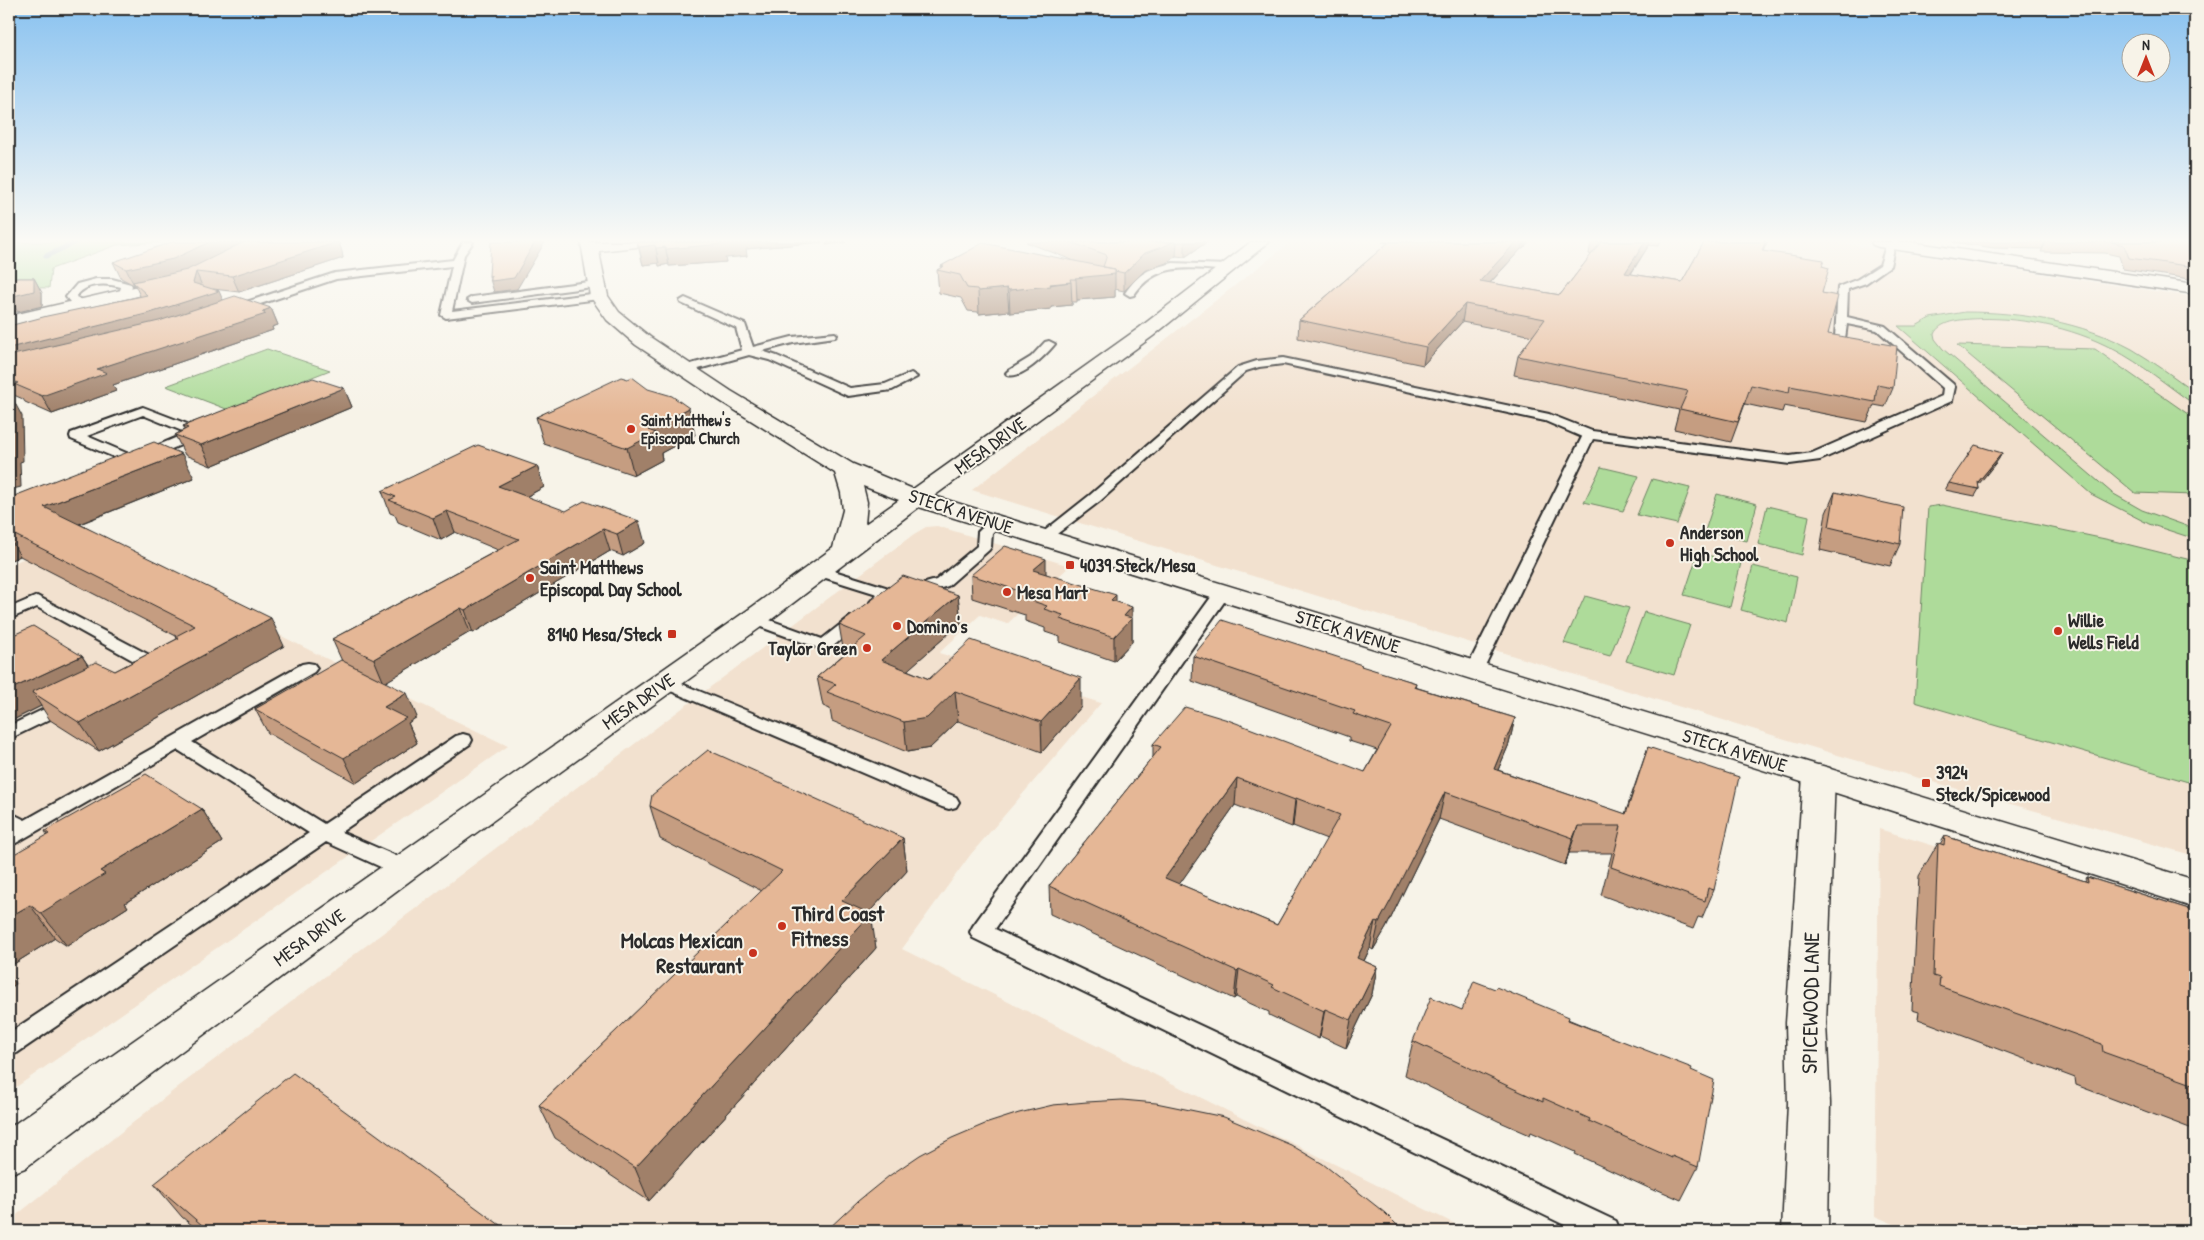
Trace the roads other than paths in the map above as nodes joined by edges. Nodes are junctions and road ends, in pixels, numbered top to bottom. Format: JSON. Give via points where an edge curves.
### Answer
{"nodes":[{"id":1,"x":102,"y":300,"type":"edge"},
{"id":2,"x":263,"y":300,"type":"edge"},
{"id":3,"x":450,"y":300,"type":"edge"},
{"id":4,"x":485,"y":300,"type":"edge"},
{"id":5,"x":538,"y":300,"type":"edge"},
{"id":6,"x":604,"y":300,"type":"edge"},
{"id":7,"x":1187,"y":300,"type":"edge"},
{"id":8,"x":1842,"y":300,"type":"edge"},
{"id":9,"x":685,"y":301,"type":"dead end"},
{"id":10,"x":449,"y":303,"type":"junction"},
{"id":11,"x":226,"y":312,"type":"edge"},
{"id":12,"x":446,"y":315,"type":"joint"},
{"id":13,"x":1841,"y":319,"type":"junction"},
{"id":14,"x":9,"y":321,"type":"edge"},
{"id":15,"x":831,"y":336,"type":"dead end"},
{"id":16,"x":1841,"y":337,"type":"edge"},
{"id":17,"x":1049,"y":344,"type":"dead end"},
{"id":18,"x":748,"y":351,"type":"junction"},
{"id":19,"x":684,"y":368,"type":"junction"},
{"id":20,"x":1012,"y":374,"type":"dead end"},
{"id":21,"x":911,"y":377,"type":"dead end"},
{"id":22,"x":1589,"y":435,"type":"junction"},
{"id":23,"x":133,"y":461,"type":"junction"},
{"id":24,"x":115,"y":468,"type":"edge"},
{"id":25,"x":845,"y":468,"type":"junction"},
{"id":26,"x":916,"y":498,"type":"junction"},
{"id":27,"x":995,"y":523,"type":"junction"},
{"id":28,"x":1044,"y":537,"type":"junction"},
{"id":29,"x":844,"y":552,"type":"junction"},
{"id":30,"x":818,"y":572,"type":"junction"},
{"id":31,"x":1223,"y":592,"type":"junction"},
{"id":32,"x":889,"y":594,"type":"junction"},
{"id":33,"x":9,"y":614,"type":"edge"},
{"id":34,"x":753,"y":619,"type":"junction"},
{"id":35,"x":308,"y":668,"type":"dead end"},
{"id":36,"x":1475,"y":670,"type":"junction"},
{"id":37,"x":123,"y":676,"type":"edge"},
{"id":38,"x":664,"y":682,"type":"junction"},
{"id":39,"x":79,"y":698,"type":"edge"},
{"id":40,"x":9,"y":733,"type":"edge"},
{"id":41,"x":463,"y":740,"type":"dead end"},
{"id":42,"x":178,"y":742,"type":"junction"},
{"id":43,"x":1819,"y":776,"type":"junction"},
{"id":44,"x":949,"y":802,"type":"dead end"},
{"id":45,"x":14,"y":829,"type":"edge"},
{"id":46,"x":324,"y":833,"type":"junction"},
{"id":47,"x":403,"y":868,"type":"junction"},
{"id":48,"x":2195,"y":894,"type":"edge"},
{"id":49,"x":9,"y":1046,"type":"edge"},
{"id":50,"x":9,"y":1153,"type":"edge"},
{"id":51,"x":1606,"y":1231,"type":"edge"},
{"id":52,"x":1805,"y":1231,"type":"edge"}],
"edges":[{"from":1,"to":14,"type":"street"},
{"from":2,"to":11,"type":"lane"},
{"from":3,"to":10,"type":"lane"},
{"from":4,"to":10,"type":"lane"},
{"from":5,"to":12,"type":"lane"},
{"from":6,"to":19,"type":"street","name":"STECK AVENUE","via":[[613,316]]},
{"from":7,"to":26,"type":"street","name":"MESA DRIVE"},
{"from":8,"to":13,"type":"lane"},
{"from":9,"to":18,"type":"lane","via":[[741,326]]},
{"from":10,"to":12,"type":"lane"},
{"from":13,"to":16,"type":"lane"},
{"from":13,"to":22,"type":"lane","via":[[1881,328],[1949,387],[1948,398],[1815,457],[1790,460]]},
{"from":15,"to":18,"type":"lane","via":[[792,340]]},
{"from":17,"to":20,"type":"lane","via":[[1035,359]]},
{"from":18,"to":19,"type":"lane"},
{"from":18,"to":21,"type":"lane","via":[[773,358],[848,392],[888,387]]},
{"from":19,"to":25,"type":"street","name":"STECK AVENUE"},
{"from":22,"to":28,"type":"lane","via":[[1549,418],[1283,361],[1257,364],[1242,369],[1095,498]]},
{"from":22,"to":36,"type":"lane"},
{"from":23,"to":23,"type":"lane","via":[[76,436],[143,411],[198,433]]},
{"from":23,"to":24,"type":"lane"},
{"from":25,"to":26,"type":"street","name":"STECK AVENUE"},
{"from":25,"to":29,"type":"street","via":[[856,504],[854,524]]},
{"from":26,"to":27,"type":"street","name":"STECK AVENUE"},
{"from":26,"to":29,"type":"street","name":"MESA DRIVE"},
{"from":27,"to":28,"type":"street","name":"STECK AVENUE"},
{"from":27,"to":32,"type":"lane","via":[[985,532],[984,546],[942,583]]},
{"from":28,"to":31,"type":"street","name":"STECK AVENUE"},
{"from":29,"to":30,"type":"street","name":"MESA DRIVE"},
{"from":30,"to":32,"type":"lane"},
{"from":30,"to":34,"type":"street","name":"MESA DRIVE"},
{"from":31,"to":36,"type":"street","name":"STECK AVENUE"},
{"from":31,"to":51,"type":"lane","via":[[981,932]]},
{"from":32,"to":34,"type":"lane","via":[[824,645]]},
{"from":33,"to":37,"type":"lane","via":[[38,602],[149,662]]},
{"from":34,"to":38,"type":"street","name":"MESA DRIVE"},
{"from":35,"to":42,"type":"lane"},
{"from":36,"to":43,"type":"street","name":"STECK AVENUE"},
{"from":38,"to":44,"type":"lane"},
{"from":38,"to":47,"type":"street","name":"MESA DRIVE"},
{"from":39,"to":40,"type":"lane"},
{"from":41,"to":46,"type":"lane"},
{"from":42,"to":45,"type":"lane"},
{"from":42,"to":46,"type":"lane"},
{"from":43,"to":48,"type":"street","name":"STECK AVENUE"},
{"from":43,"to":52,"type":"street","name":"SPICEWOOD LANE","via":[[1806,1023],[1809,1103]]},
{"from":46,"to":47,"type":"lane"},
{"from":46,"to":49,"type":"lane"},
{"from":47,"to":50,"type":"street","name":"MESA DRIVE"}]}
